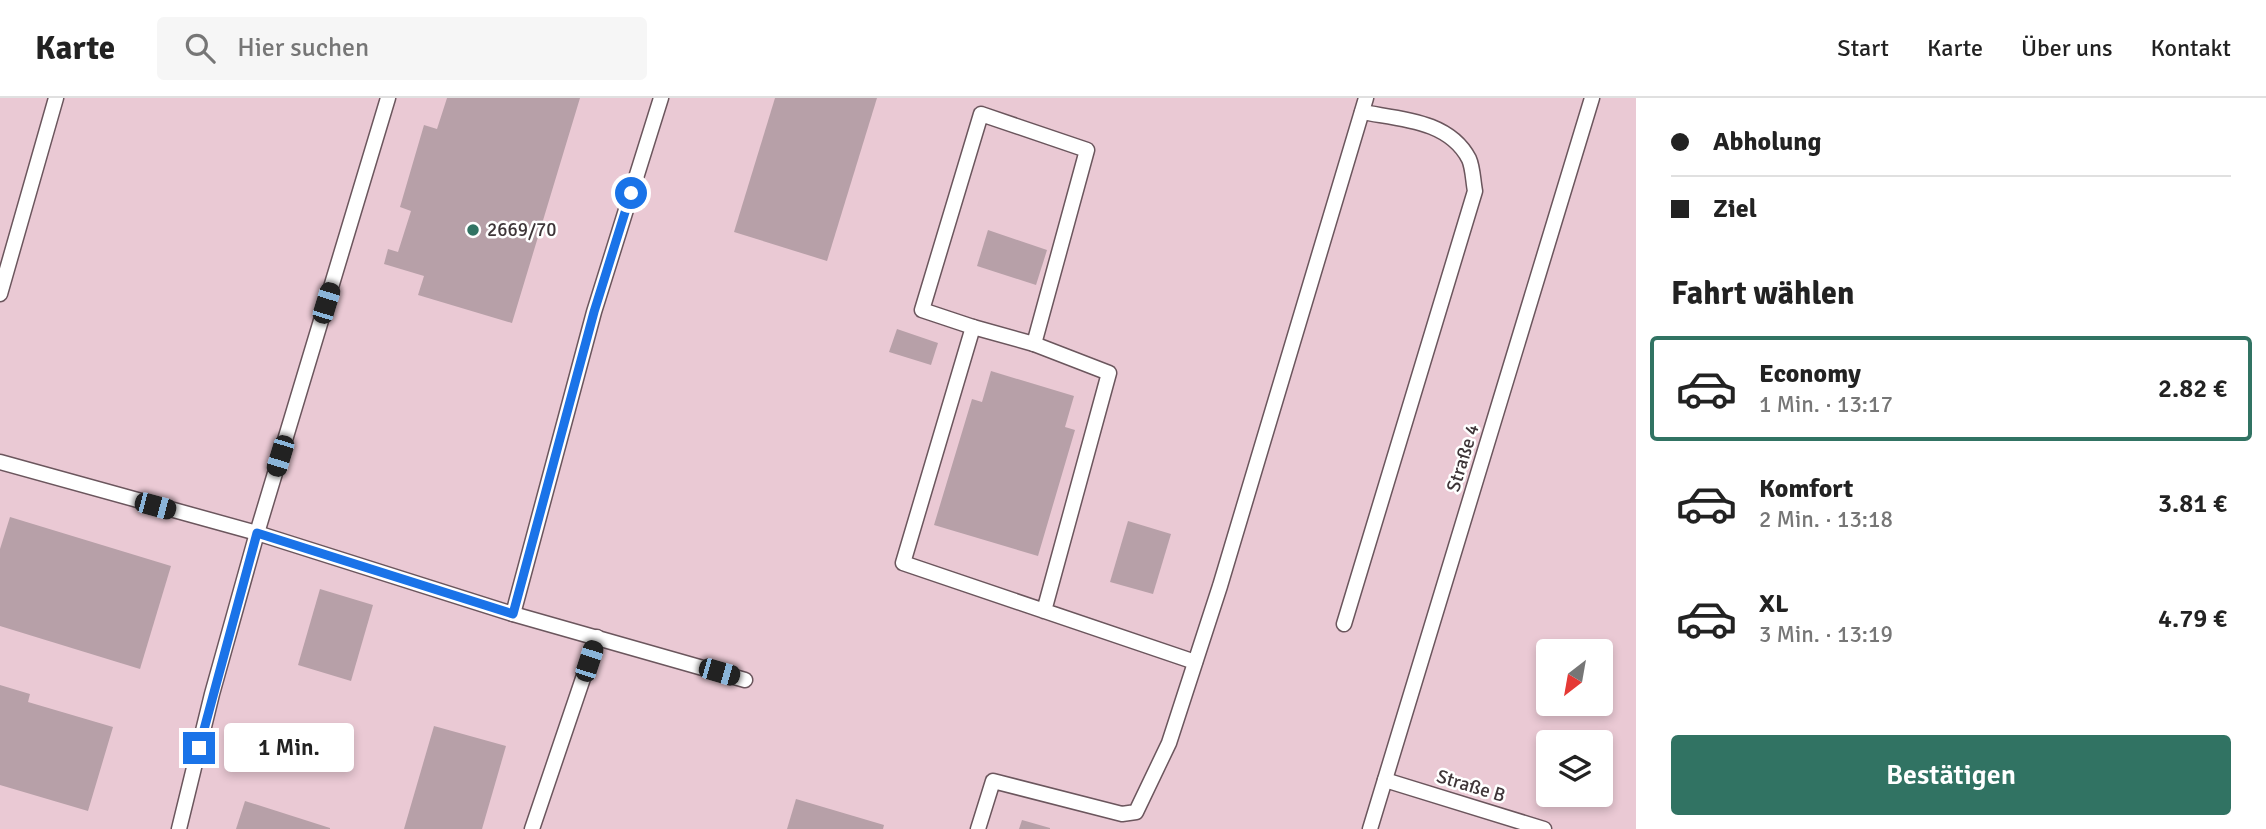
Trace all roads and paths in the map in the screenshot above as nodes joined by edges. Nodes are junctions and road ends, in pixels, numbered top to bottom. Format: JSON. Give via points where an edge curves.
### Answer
{"nodes":[{"id":1,"x":56,"y":98,"type":"edge"},
{"id":2,"x":388,"y":98,"type":"edge"},
{"id":3,"x":661,"y":98,"type":"edge"},
{"id":4,"x":1592,"y":98,"type":"edge"},
{"id":5,"x":1364,"y":105,"type":"edge"},
{"id":6,"x":0,"y":294,"type":"edge"},
{"id":7,"x":973,"y":327,"type":"junction"},
{"id":8,"x":1034,"y":344,"type":"junction"},
{"id":9,"x":0,"y":462,"type":"edge"},
{"id":10,"x":257,"y":533,"type":"junction"},
{"id":11,"x":1044,"y":611,"type":"junction"},
{"id":12,"x":513,"y":614,"type":"junction"},
{"id":13,"x":1344,"y":624,"type":"dead end"},
{"id":14,"x":597,"y":637,"type":"junction"},
{"id":15,"x":1195,"y":662,"type":"junction"},
{"id":16,"x":745,"y":680,"type":"dead end"},
{"id":17,"x":1385,"y":780,"type":"junction"},
{"id":18,"x":179,"y":829,"type":"edge"},
{"id":19,"x":532,"y":829,"type":"edge"},
{"id":20,"x":978,"y":829,"type":"edge"},
{"id":21,"x":1370,"y":829,"type":"edge"},
{"id":22,"x":1544,"y":829,"type":"edge"}],
"edges":[{"from":1,"to":6,"type":"lane"},
{"from":2,"to":10,"type":"lane"},
{"from":3,"to":12,"type":"lane","via":[[594,312]]},
{"from":4,"to":17,"type":"lane","name":"Straße 4"},
{"from":5,"to":13,"type":"lane","via":[[1431,126],[1457,141],[1470,161],[1475,191]]},
{"from":5,"to":15,"type":"lane"},
{"from":7,"to":8,"type":"lane"},
{"from":7,"to":8,"type":"lane","via":[[922,310],[981,114],[1087,150]]},
{"from":7,"to":11,"type":"lane","via":[[903,564]]},
{"from":8,"to":11,"type":"lane","via":[[1108,373]]},
{"from":9,"to":10,"type":"lane"},
{"from":10,"to":12,"type":"lane"},
{"from":10,"to":18,"type":"lane"},
{"from":11,"to":15,"type":"lane"},
{"from":12,"to":14,"type":"lane"},
{"from":14,"to":16,"type":"lane"},
{"from":14,"to":19,"type":"lane"},
{"from":15,"to":20,"type":"lane","via":[[1169,743],[1136,812],[1122,814],[993,781]]},
{"from":17,"to":21,"type":"lane","name":"Straße 4"},
{"from":17,"to":22,"type":"lane","name":"Straße B"}]}
